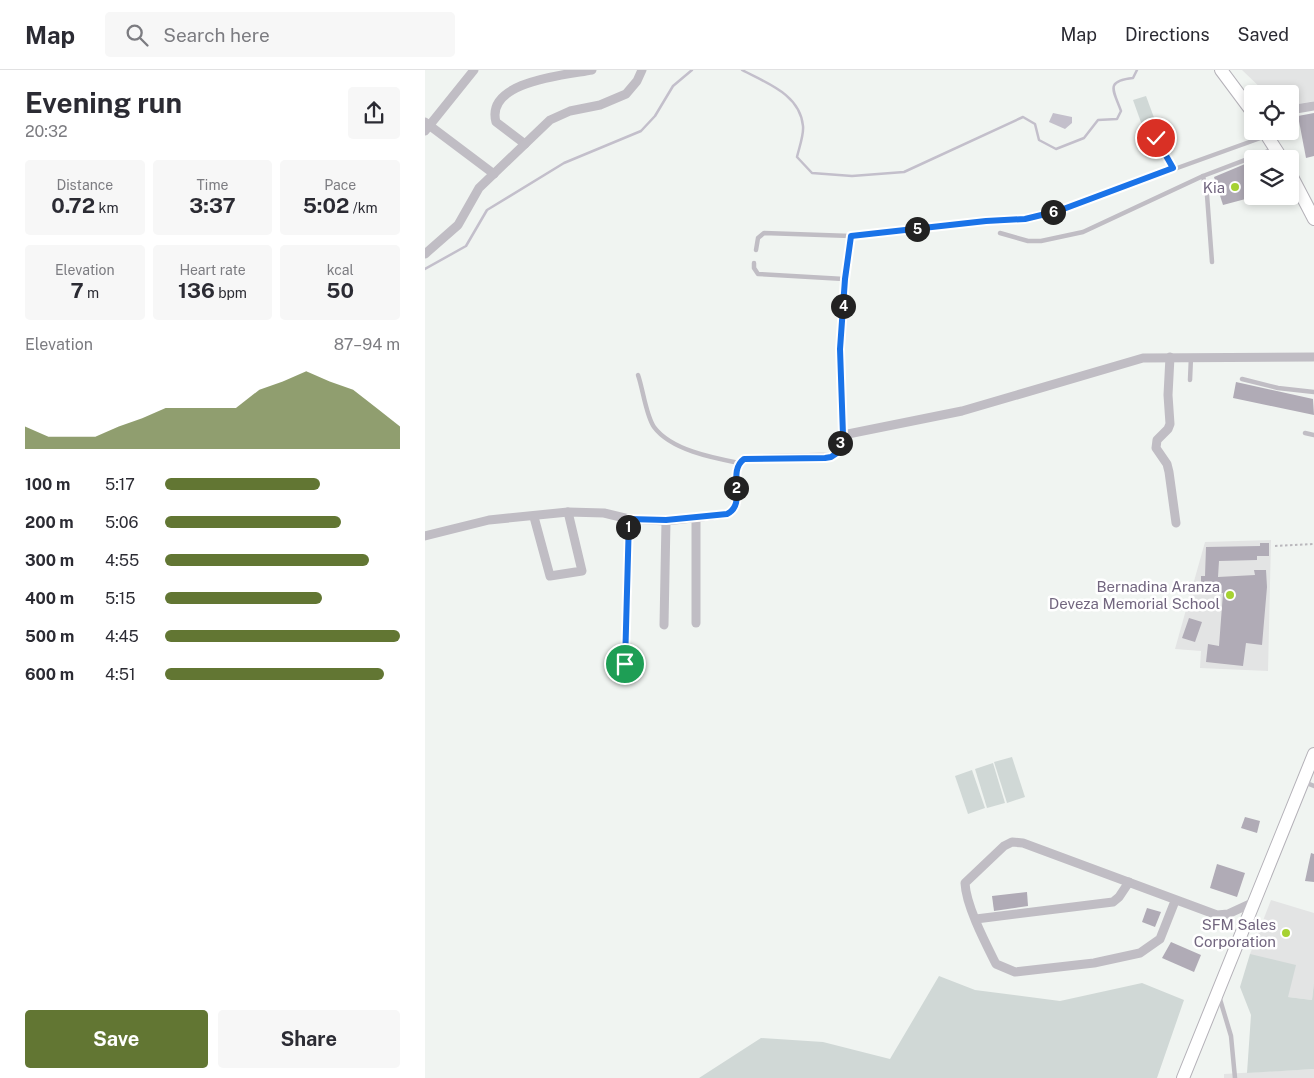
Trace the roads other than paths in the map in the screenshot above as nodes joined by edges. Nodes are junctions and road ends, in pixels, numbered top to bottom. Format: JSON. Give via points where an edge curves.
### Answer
{"nodes":[{"id":1,"x":474,"y":70,"type":"edge"},
{"id":2,"x":592,"y":70,"type":"edge"},
{"id":3,"x":642,"y":70,"type":"edge"},
{"id":4,"x":1221,"y":70,"type":"edge"},
{"id":5,"x":1244,"y":101,"type":"edge"},
{"id":6,"x":1314,"y":106,"type":"edge"},
{"id":7,"x":1299,"y":108,"type":"edge"},
{"id":8,"x":427,"y":127,"type":"edge"},
{"id":9,"x":1156,"y":138,"type":"dead end"},
{"id":10,"x":1247,"y":140,"type":"edge"},
{"id":11,"x":525,"y":144,"type":"junction"},
{"id":12,"x":1244,"y":164,"type":"edge"},
{"id":13,"x":1173,"y":168,"type":"junction"},
{"id":14,"x":494,"y":174,"type":"junction"},
{"id":15,"x":1203,"y":176,"type":"junction"},
{"id":16,"x":1299,"y":190,"type":"edge"},
{"id":17,"x":1314,"y":219,"type":"edge"},
{"id":18,"x":1000,"y":232,"type":"dead end"},
{"id":19,"x":851,"y":236,"type":"junction"},
{"id":20,"x":427,"y":250,"type":"edge"},
{"id":21,"x":756,"y":250,"type":"dead end"},
{"id":22,"x":1213,"y":262,"type":"dead end"},
{"id":23,"x":754,"y":263,"type":"dead end"},
{"id":24,"x":845,"y":279,"type":"junction"},
{"id":25,"x":1170,"y":357,"type":"junction"},
{"id":26,"x":1191,"y":357,"type":"junction"},
{"id":27,"x":1314,"y":357,"type":"edge"},
{"id":28,"x":638,"y":375,"type":"dead end"},
{"id":29,"x":1242,"y":379,"type":"dead end"},
{"id":30,"x":1191,"y":380,"type":"dead end"},
{"id":31,"x":1314,"y":392,"type":"edge"},
{"id":32,"x":1305,"y":433,"type":"dead end"},
{"id":33,"x":843,"y":435,"type":"junction"},
{"id":34,"x":1314,"y":435,"type":"edge"},
{"id":35,"x":739,"y":463,"type":"junction"},
{"id":36,"x":567,"y":512,"type":"junction"},
{"id":37,"x":534,"y":517,"type":"junction"},
{"id":38,"x":696,"y":517,"type":"junction"},
{"id":39,"x":629,"y":519,"type":"junction"},
{"id":40,"x":666,"y":520,"type":"junction"},
{"id":41,"x":1176,"y":523,"type":"dead end"},
{"id":42,"x":425,"y":536,"type":"edge"},
{"id":43,"x":696,"y":624,"type":"dead end"},
{"id":44,"x":664,"y":625,"type":"dead end"},
{"id":45,"x":625,"y":664,"type":"dead end"},
{"id":46,"x":1314,"y":754,"type":"edge"},
{"id":47,"x":1309,"y":784,"type":"edge"},
{"id":48,"x":1129,"y":882,"type":"junction"},
{"id":49,"x":1175,"y":901,"type":"junction"},
{"id":50,"x":1254,"y":902,"type":"junction"},
{"id":51,"x":976,"y":919,"type":"junction"},
{"id":52,"x":1217,"y":992,"type":"junction"},
{"id":53,"x":1183,"y":1078,"type":"edge"},
{"id":54,"x":1235,"y":1078,"type":"edge"}],
"edges":[{"from":1,"to":8,"type":"street"},
{"from":2,"to":11,"type":"street","via":[[553,77],[506,92],[495,110],[496,122]]},
{"from":3,"to":11,"type":"street","via":[[626,94],[550,120]]},
{"from":4,"to":5,"type":"main road"},
{"from":6,"to":7,"type":"street"},
{"from":8,"to":14,"type":"street"},
{"from":9,"to":13,"type":"lane"},
{"from":10,"to":13,"type":"lane"},
{"from":11,"to":14,"type":"street"},
{"from":12,"to":15,"type":"lane"},
{"from":13,"to":19,"type":"lane","via":[[1058,211],[1025,219]]},
{"from":14,"to":20,"type":"street","via":[[479,188],[458,225]]},
{"from":15,"to":18,"type":"lane","via":[[1083,232],[1035,241]]},
{"from":15,"to":22,"type":"lane"},
{"from":16,"to":17,"type":"main road"},
{"from":19,"to":21,"type":"lane","via":[[764,233],[758,238]]},
{"from":19,"to":24,"type":"lane"},
{"from":23,"to":24,"type":"lane","via":[[758,274]]},
{"from":24,"to":33,"type":"lane","via":[[840,349]]},
{"from":25,"to":26,"type":"street"},
{"from":25,"to":33,"type":"street","via":[[1143,358],[962,411]]},
{"from":25,"to":41,"type":"street","via":[[1170,424],[1157,440],[1156,448],[1167,464]]},
{"from":26,"to":27,"type":"street"},
{"from":26,"to":30,"type":"lane"},
{"from":28,"to":35,"type":"lane","via":[[654,427],[684,448]]},
{"from":29,"to":31,"type":"lane"},
{"from":32,"to":34,"type":"lane"},
{"from":33,"to":35,"type":"street","via":[[837,453],[831,457],[752,458]]},
{"from":35,"to":38,"type":"street","via":[[736,472],[737,505],[733,511]]},
{"from":36,"to":37,"type":"street"},
{"from":36,"to":37,"type":"street","via":[[582,571],[550,576]]},
{"from":36,"to":39,"type":"street","via":[[604,513]]},
{"from":37,"to":42,"type":"street","via":[[489,520]]},
{"from":38,"to":40,"type":"street"},
{"from":38,"to":43,"type":"street"},
{"from":39,"to":40,"type":"street"},
{"from":39,"to":45,"type":"street"},
{"from":40,"to":44,"type":"street"},
{"from":46,"to":47,"type":"main road"},
{"from":47,"to":50,"type":"main road"},
{"from":48,"to":49,"type":"street"},
{"from":48,"to":51,"type":"street","via":[[1113,902]]},
{"from":48,"to":51,"type":"street","via":[[1023,843],[1012,842],[965,883]]},
{"from":49,"to":50,"type":"street","via":[[1217,915],[1228,914]]},
{"from":49,"to":51,"type":"street","via":[[1160,939],[1140,953],[1093,963],[1015,972],[996,964]]},
{"from":50,"to":52,"type":"main road"},
{"from":52,"to":53,"type":"main road"},
{"from":52,"to":54,"type":"lane","via":[[1231,1036]]}]}
